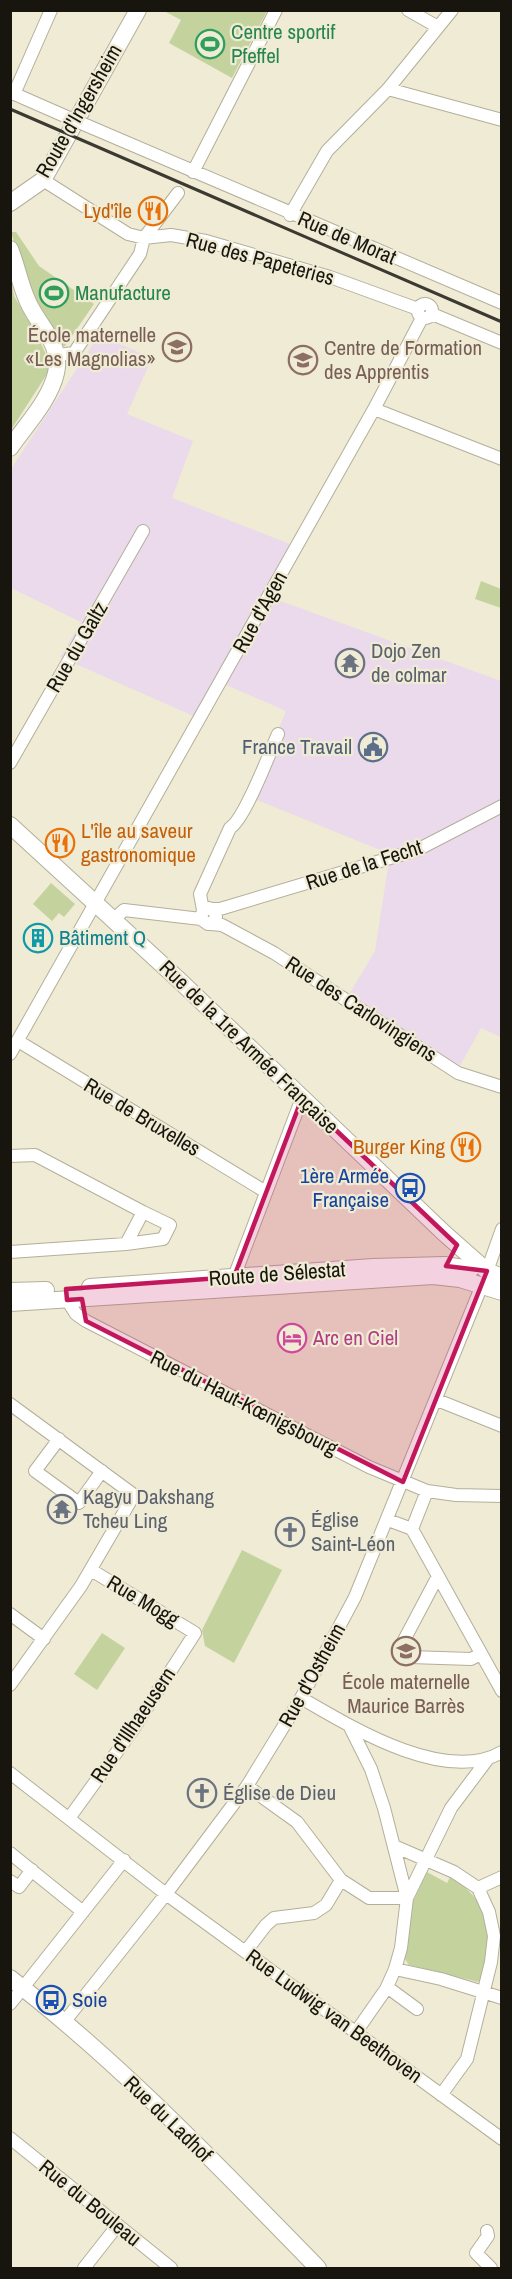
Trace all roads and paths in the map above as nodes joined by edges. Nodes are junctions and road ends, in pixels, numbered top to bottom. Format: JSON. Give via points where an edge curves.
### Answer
{"nodes":[{"id":1,"x":51,"y":10,"type":"edge"},
{"id":2,"x":276,"y":10,"type":"edge"},
{"id":3,"x":408,"y":10,"type":"edge"},
{"id":4,"x":452,"y":10,"type":"edge"},
{"id":5,"x":134,"y":12,"type":"edge"},
{"id":6,"x":438,"y":27,"type":"junction"},
{"id":7,"x":388,"y":89,"type":"junction"},
{"id":8,"x":12,"y":93,"type":"edge"},
{"id":9,"x":501,"y":120,"type":"edge"},
{"id":10,"x":193,"y":172,"type":"junction"},
{"id":11,"x":43,"y":180,"type":"junction"},
{"id":12,"x":178,"y":193,"type":"dead end"},
{"id":13,"x":10,"y":202,"type":"edge"},
{"id":14,"x":290,"y":214,"type":"junction"},
{"id":15,"x":144,"y":238,"type":"junction"},
{"id":16,"x":10,"y":249,"type":"edge"},
{"id":17,"x":501,"y":303,"type":"edge"},
{"id":18,"x":424,"y":314,"type":"junction"},
{"id":19,"x":501,"y":343,"type":"edge"},
{"id":20,"x":57,"y":355,"type":"junction"},
{"id":21,"x":374,"y":409,"type":"junction"},
{"id":22,"x":10,"y":448,"type":"edge"},
{"id":23,"x":501,"y":459,"type":"edge"},
{"id":24,"x":143,"y":531,"type":"dead end"},
{"id":25,"x":278,"y":734,"type":"dead end"},
{"id":26,"x":10,"y":763,"type":"edge"},
{"id":27,"x":501,"y":806,"type":"edge"},
{"id":28,"x":10,"y":825,"type":"edge"},
{"id":29,"x":96,"y":905,"type":"junction"},
{"id":30,"x":210,"y":915,"type":"junction"},
{"id":31,"x":114,"y":920,"type":"junction"},
{"id":32,"x":18,"y":1041,"type":"junction"},
{"id":33,"x":10,"y":1054,"type":"edge"},
{"id":34,"x":501,"y":1087,"type":"edge"},
{"id":35,"x":302,"y":1098,"type":"junction"},
{"id":36,"x":10,"y":1156,"type":"edge"},
{"id":37,"x":266,"y":1192,"type":"junction"},
{"id":38,"x":143,"y":1212,"type":"junction"},
{"id":39,"x":501,"y":1229,"type":"edge"},
{"id":40,"x":126,"y":1244,"type":"junction"},
{"id":41,"x":457,"y":1245,"type":"junction"},
{"id":42,"x":10,"y":1252,"type":"edge"},
{"id":43,"x":444,"y":1265,"type":"junction"},
{"id":44,"x":234,"y":1276,"type":"junction"},
{"id":45,"x":490,"y":1278,"type":"edge"},
{"id":46,"x":10,"y":1291,"type":"edge"},
{"id":47,"x":501,"y":1292,"type":"edge"},
{"id":48,"x":72,"y":1296,"type":"junction"},
{"id":49,"x":10,"y":1303,"type":"edge"},
{"id":50,"x":437,"y":1400,"type":"junction"},
{"id":51,"x":10,"y":1404,"type":"edge"},
{"id":52,"x":501,"y":1426,"type":"edge"},
{"id":53,"x":59,"y":1439,"type":"junction"},
{"id":54,"x":102,"y":1471,"type":"junction"},
{"id":55,"x":404,"y":1482,"type":"junction"},
{"id":56,"x":427,"y":1491,"type":"junction"},
{"id":57,"x":501,"y":1496,"type":"edge"},
{"id":58,"x":388,"y":1520,"type":"junction"},
{"id":59,"x":412,"y":1529,"type":"junction"},
{"id":60,"x":91,"y":1570,"type":"junction"},
{"id":61,"x":438,"y":1576,"type":"junction"},
{"id":62,"x":10,"y":1614,"type":"edge"},
{"id":63,"x":195,"y":1632,"type":"joint"},
{"id":64,"x":44,"y":1639,"type":"junction"},
{"id":65,"x":481,"y":1654,"type":"junction"},
{"id":66,"x":10,"y":1685,"type":"edge"},
{"id":67,"x":501,"y":1691,"type":"edge"},
{"id":68,"x":301,"y":1698,"type":"junction"},
{"id":69,"x":350,"y":1727,"type":"junction"},
{"id":70,"x":501,"y":1752,"type":"edge"},
{"id":71,"x":487,"y":1760,"type":"junction"},
{"id":72,"x":10,"y":1773,"type":"edge"},
{"id":73,"x":247,"y":1786,"type":"junction"},
{"id":74,"x":70,"y":1817,"type":"junction"},
{"id":75,"x":394,"y":1845,"type":"junction"},
{"id":76,"x":10,"y":1853,"type":"edge"},
{"id":77,"x":428,"y":1859,"type":"junction"},
{"id":78,"x":124,"y":1860,"type":"junction"},
{"id":79,"x":32,"y":1870,"type":"junction"},
{"id":80,"x":501,"y":1877,"type":"edge"},
{"id":81,"x":341,"y":1880,"type":"junction"},
{"id":82,"x":10,"y":1881,"type":"edge"},
{"id":83,"x":478,"y":1888,"type":"junction"},
{"id":84,"x":166,"y":1894,"type":"junction"},
{"id":85,"x":407,"y":1898,"type":"junction"},
{"id":86,"x":83,"y":1912,"type":"junction"},
{"id":87,"x":246,"y":1951,"type":"junction"},
{"id":88,"x":395,"y":1969,"type":"junction"},
{"id":89,"x":17,"y":1983,"type":"edge"},
{"id":90,"x":387,"y":1987,"type":"junction"},
{"id":91,"x":483,"y":1991,"type":"junction"},
{"id":92,"x":501,"y":1998,"type":"edge"},
{"id":93,"x":10,"y":2004,"type":"edge"},
{"id":94,"x":417,"y":2009,"type":"dead end"},
{"id":95,"x":65,"y":2021,"type":"junction"},
{"id":96,"x":356,"y":2032,"type":"junction"},
{"id":97,"x":441,"y":2095,"type":"junction"},
{"id":98,"x":10,"y":2138,"type":"edge"},
{"id":99,"x":501,"y":2139,"type":"edge"},
{"id":100,"x":117,"y":2226,"type":"junction"},
{"id":101,"x":487,"y":2231,"type":"dead end"},
{"id":102,"x":84,"y":2268,"type":"edge"},
{"id":103,"x":171,"y":2268,"type":"edge"},
{"id":104,"x":318,"y":2268,"type":"edge"},
{"id":105,"x":491,"y":2268,"type":"edge"}],
"edges":[{"from":1,"to":8,"type":"street"},
{"from":2,"to":10,"type":"street"},
{"from":3,"to":6,"type":"street"},
{"from":4,"to":6,"type":"street"},
{"from":5,"to":11,"type":"main road","name":"Route d'Ingersheim"},
{"from":6,"to":7,"type":"street"},
{"from":7,"to":9,"type":"street"},
{"from":7,"to":14,"type":"street","via":[[327,151]]},
{"from":8,"to":10,"type":"street","name":"Rue de Morat","bridge":true},
{"from":10,"to":14,"type":"street","name":"Rue de Morat"},
{"from":11,"to":13,"type":"main road","name":"Route d'Ingersheim"},
{"from":11,"to":15,"type":"street","name":"Rue des Papeteries","via":[[118,229]]},
{"from":12,"to":15,"type":"street"},
{"from":14,"to":17,"type":"street","name":"Rue de Morat"},
{"from":15,"to":18,"type":"street","name":"Rue des Papeteries","via":[[171,236],[206,241],[330,276]]},
{"from":15,"to":20,"type":"street","via":[[140,254],[74,353]]},
{"from":16,"to":20,"type":"main road","via":[[27,299]]},
{"from":18,"to":19,"type":"street","name":"Rue des Papeteries"},
{"from":18,"to":21,"type":"street","name":"Rue d'Agen"},
{"from":20,"to":22,"type":"main road","via":[[53,382]]},
{"from":21,"to":23,"type":"street"},
{"from":21,"to":29,"type":"street","name":"Rue d'Agen"},
{"from":24,"to":26,"type":"street","name":"Rue du Galtz"},
{"from":25,"to":30,"type":"street","via":[[238,824],[230,828],[200,894]]},
{"from":27,"to":30,"type":"street","name":"Rue de la Fecht","via":[[417,850]]},
{"from":28,"to":29,"type":"main road","name":"Rue de la 1re Armée Française"},
{"from":29,"to":31,"type":"main road","name":"Rue de la 1re Armée Française"},
{"from":29,"to":32,"type":"street","name":"Rue d'Agen"},
{"from":30,"to":31,"type":"street","name":"Rue de la Fecht","via":[[124,910]]},
{"from":30,"to":34,"type":"street","name":"Rue des Carlovingiens","via":[[320,981],[458,1073]]},
{"from":31,"to":35,"type":"main road","name":"Rue de la 1re Armée Française"},
{"from":32,"to":33,"type":"street","name":"Rue d'Agen"},
{"from":32,"to":37,"type":"street","name":"Rue de Bruxelles"},
{"from":35,"to":37,"type":"street"},
{"from":35,"to":41,"type":"main road","name":"Rue de la 1re Armée Française"},
{"from":36,"to":38,"type":"street","via":[[35,1155]]},
{"from":37,"to":44,"type":"street"},
{"from":38,"to":40,"type":"street"},
{"from":38,"to":40,"type":"street","via":[[170,1225],[163,1239]]},
{"from":39,"to":45,"type":"street","name":"Rue d'Ostheim"},
{"from":40,"to":42,"type":"street"},
{"from":41,"to":43,"type":"main road"},
{"from":41,"to":45,"type":"main road","name":"Rue de la 1re Armée Française"},
{"from":43,"to":44,"type":"main road","name":"Route de Sélestat"},
{"from":43,"to":45,"type":"main road","name":"Route de Sélestat"},
{"from":44,"to":48,"type":"main road","name":"Route de Sélestat"},
{"from":45,"to":47,"type":"main road"},
{"from":45,"to":48,"type":"main road","name":"Route de Sélestat","via":[[433,1276]]},
{"from":45,"to":50,"type":"street","name":"Rue d'Ostheim"},
{"from":46,"to":48,"type":"main road","name":"Route de Sélestat"},
{"from":48,"to":49,"type":"main road","name":"Route de Sélestat"},
{"from":48,"to":55,"type":"street","name":"Rue du Haut-Kœnigsbourg","via":[[76,1314],[86,1321],[250,1408]]},
{"from":50,"to":52,"type":"street"},
{"from":50,"to":55,"type":"street","name":"Rue d'Ostheim"},
{"from":51,"to":53,"type":"street"},
{"from":53,"to":54,"type":"street"},
{"from":53,"to":54,"type":"street","via":[[35,1471],[79,1503]]},
{"from":54,"to":60,"type":"street","via":[[134,1494]]},
{"from":55,"to":56,"type":"street","name":"Rue du Haut-Kœnigsbourg"},
{"from":55,"to":58,"type":"street","name":"Rue d'Ostheim"},
{"from":56,"to":57,"type":"street","name":"Rue du Haut-Kœnigsbourg"},
{"from":56,"to":59,"type":"street"},
{"from":58,"to":59,"type":"street"},
{"from":58,"to":68,"type":"street","name":"Rue d'Ostheim","via":[[355,1596]]},
{"from":59,"to":61,"type":"street"},
{"from":60,"to":63,"type":"street","name":"Rue Mogg"},
{"from":60,"to":64,"type":"street"},
{"from":61,"to":65,"type":"street"},
{"from":61,"to":65,"type":"street","via":[[402,1644],[404,1653],[410,1657],[461,1658]]},
{"from":62,"to":64,"type":"street"},
{"from":63,"to":74,"type":"street","name":"Rue d'Illhaeusern","via":[[135,1727]]},
{"from":64,"to":66,"type":"street"},
{"from":65,"to":67,"type":"street"},
{"from":68,"to":69,"type":"street"},
{"from":68,"to":73,"type":"street","name":"Rue d'Ostheim"},
{"from":69,"to":71,"type":"street","via":[[411,1753],[445,1760]]},
{"from":69,"to":75,"type":"street","via":[[370,1769]]},
{"from":70,"to":71,"type":"street"},
{"from":71,"to":77,"type":"street","via":[[451,1808]]},
{"from":72,"to":74,"type":"street","name":"Rue Ludwig van Beethoven"},
{"from":73,"to":81,"type":"street","via":[[297,1822]]},
{"from":73,"to":84,"type":"street","name":"Rue d'Ostheim"},
{"from":74,"to":78,"type":"street","name":"Rue Ludwig van Beethoven"},
{"from":75,"to":77,"type":"street"},
{"from":75,"to":85,"type":"street"},
{"from":76,"to":79,"type":"street"},
{"from":77,"to":83,"type":"street"},
{"from":77,"to":85,"type":"street"},
{"from":78,"to":84,"type":"street","name":"Rue Ludwig van Beethoven"},
{"from":78,"to":86,"type":"street"},
{"from":79,"to":82,"type":"street","via":[[19,1887]]},
{"from":79,"to":86,"type":"street"},
{"from":80,"to":83,"type":"street"},
{"from":81,"to":85,"type":"street","via":[[369,1898]]},
{"from":81,"to":87,"type":"street","via":[[326,1905],[314,1913],[274,1918]]},
{"from":83,"to":91,"type":"street","via":[[489,1911],[494,1936]]},
{"from":84,"to":87,"type":"street","name":"Rue Ludwig van Beethoven"},
{"from":84,"to":95,"type":"street","name":"Rue d'Ostheim"},
{"from":85,"to":88,"type":"street"},
{"from":86,"to":89,"type":"street"},
{"from":87,"to":96,"type":"street","name":"Rue Ludwig van Beethoven"},
{"from":88,"to":90,"type":"street"},
{"from":88,"to":91,"type":"street"},
{"from":89,"to":93,"type":"street"},
{"from":89,"to":95,"type":"main road","name":"Rue du Ladhof"},
{"from":90,"to":94,"type":"street"},
{"from":90,"to":96,"type":"street"},
{"from":91,"to":92,"type":"street"},
{"from":91,"to":97,"type":"street","via":[[467,2059]]},
{"from":95,"to":104,"type":"main road","name":"Rue du Ladhof"},
{"from":96,"to":97,"type":"street","name":"Rue Ludwig van Beethoven"},
{"from":97,"to":99,"type":"street","name":"Rue Ludwig van Beethoven"},
{"from":98,"to":100,"type":"street","name":"Rue du Bouleau"},
{"from":100,"to":102,"type":"street"},
{"from":100,"to":103,"type":"street","name":"Rue du Bouleau"},
{"from":101,"to":105,"type":"street","via":[[488,2236],[476,2253]]}]}
